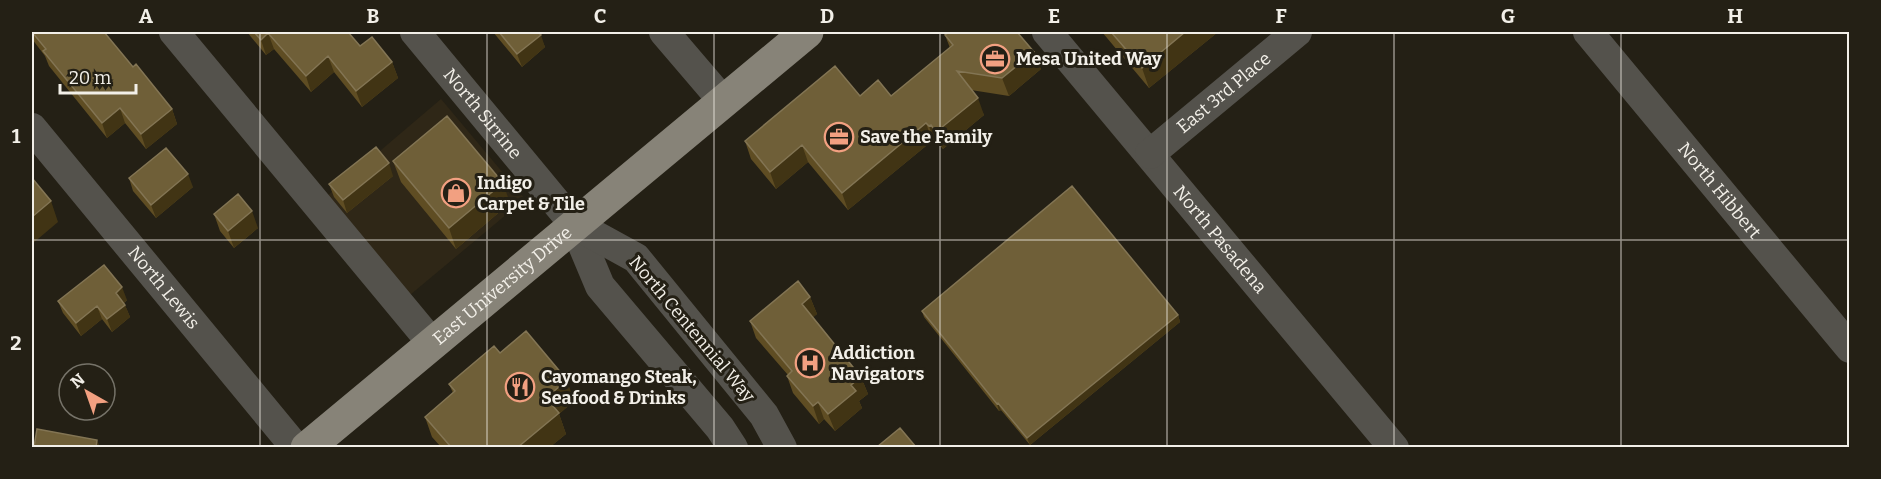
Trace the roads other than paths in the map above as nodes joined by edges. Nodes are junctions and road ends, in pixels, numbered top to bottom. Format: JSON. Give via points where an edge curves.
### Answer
{"nodes":[{"id":1,"x":174,"y":32,"type":"edge"},
{"id":2,"x":416,"y":32,"type":"edge"},
{"id":3,"x":664,"y":32,"type":"edge"},
{"id":4,"x":807,"y":32,"type":"edge"},
{"id":5,"x":1047,"y":32,"type":"edge"},
{"id":6,"x":1297,"y":32,"type":"edge"},
{"id":7,"x":1588,"y":32,"type":"edge"},
{"id":8,"x":723,"y":101,"type":"junction"},
{"id":9,"x":32,"y":128,"type":"edge"},
{"id":10,"x":1150,"y":154,"type":"junction"},
{"id":11,"x":574,"y":224,"type":"junction"},
{"id":12,"x":432,"y":343,"type":"junction"},
{"id":13,"x":1850,"y":348,"type":"edge"},
{"id":14,"x":296,"y":447,"type":"edge"},
{"id":15,"x":307,"y":447,"type":"edge"},
{"id":16,"x":733,"y":447,"type":"edge"},
{"id":17,"x":782,"y":447,"type":"edge"},
{"id":18,"x":1394,"y":447,"type":"edge"}],
"edges":[{"from":1,"to":12,"type":"street"},
{"from":2,"to":11,"type":"street","name":"North Sirrine"},
{"from":3,"to":8,"type":"street"},
{"from":4,"to":8,"type":"main road","name":"East University Drive"},
{"from":5,"to":10,"type":"street","name":"North Pasadena"},
{"from":6,"to":10,"type":"street","name":"East 3rd Place"},
{"from":7,"to":13,"type":"street","name":"North Hibbert"},
{"from":8,"to":11,"type":"main road","name":"East University Drive"},
{"from":9,"to":14,"type":"street","name":"North Lewis"},
{"from":10,"to":18,"type":"street","name":"North Pasadena"},
{"from":11,"to":12,"type":"main road","name":"East University Drive"},
{"from":11,"to":16,"type":"street","via":[[600,286]]},
{"from":11,"to":17,"type":"street","name":"North Centennial Way","via":[[636,258],[764,415]]},
{"from":12,"to":15,"type":"main road","name":"East University Drive"}]}
